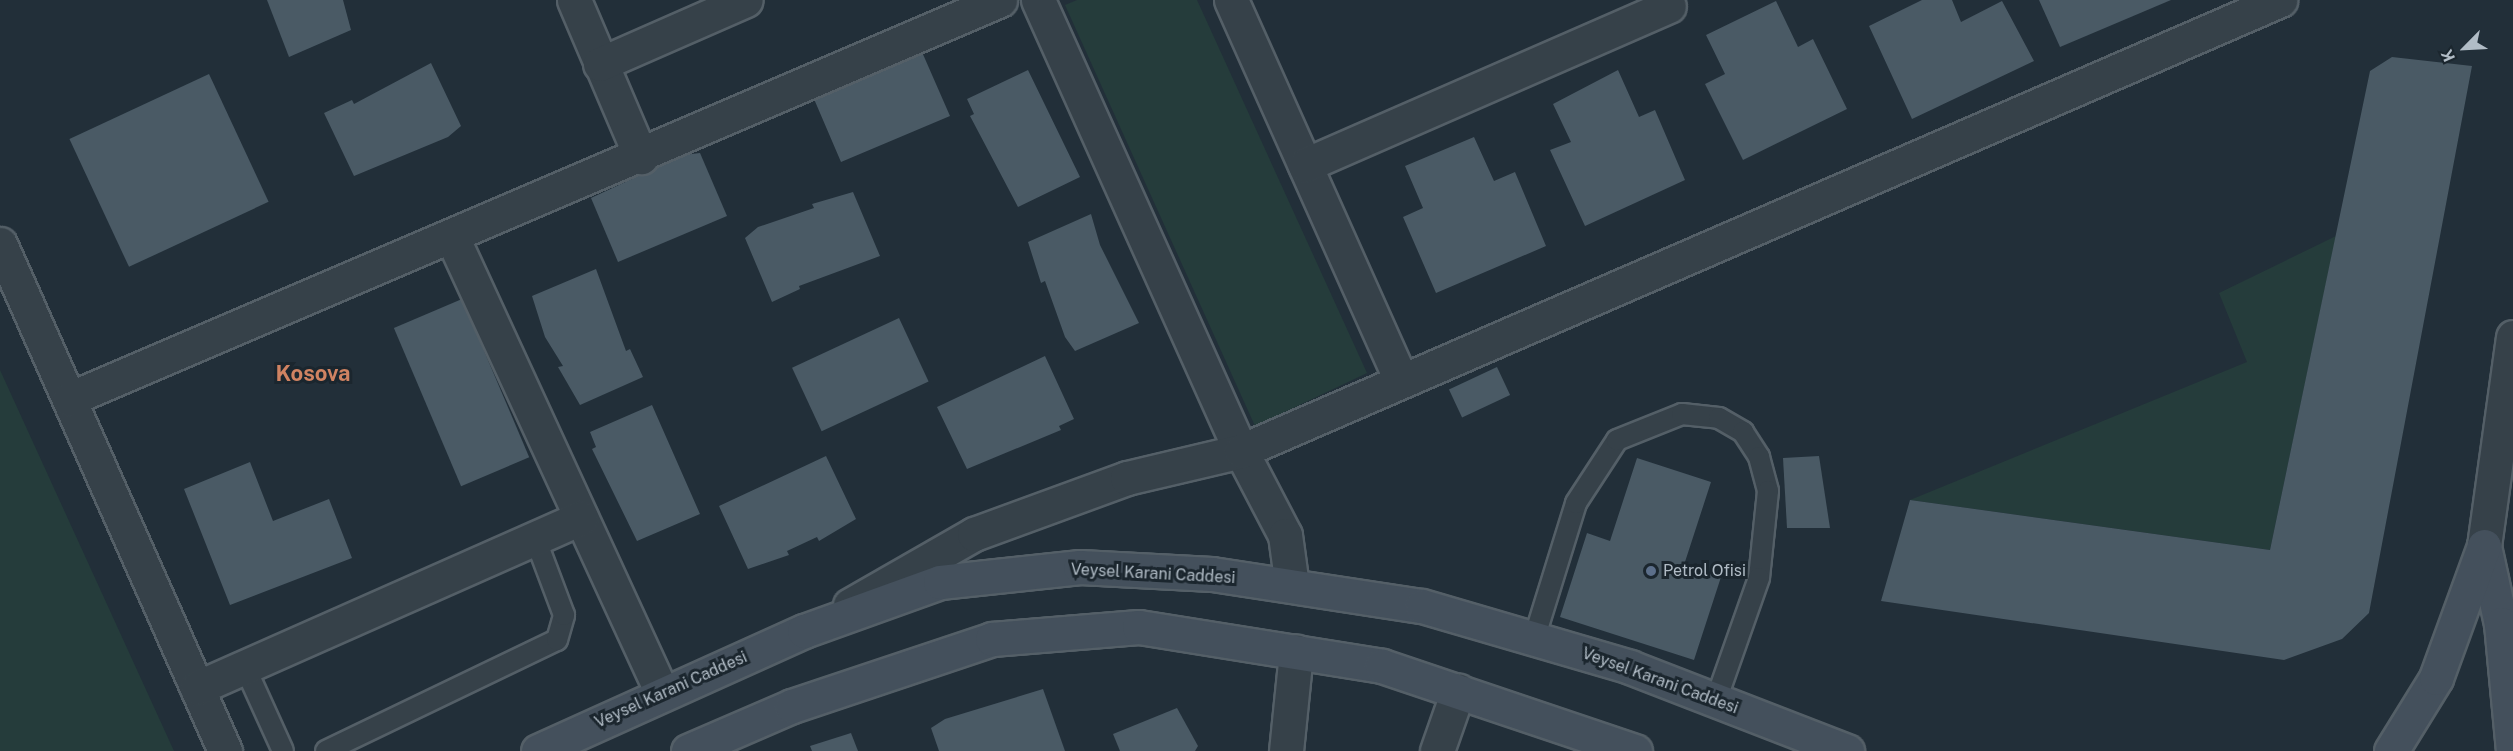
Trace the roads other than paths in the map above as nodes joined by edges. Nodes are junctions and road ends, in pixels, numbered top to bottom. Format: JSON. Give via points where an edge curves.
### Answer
{"nodes":[{"id":1,"x":574,"y":0,"type":"edge"},
{"id":2,"x":746,"y":0,"type":"edge"},
{"id":3,"x":1000,"y":0,"type":"edge"},
{"id":4,"x":1038,"y":0,"type":"edge"},
{"id":5,"x":1231,"y":0,"type":"edge"},
{"id":6,"x":2280,"y":0,"type":"edge"},
{"id":7,"x":1669,"y":6,"type":"dead end"},
{"id":8,"x":600,"y":64,"type":"junction"},
{"id":9,"x":641,"y":158,"type":"junction"},
{"id":10,"x":1305,"y":165,"type":"junction"},
{"id":11,"x":452,"y":237,"type":"junction"},
{"id":12,"x":0,"y":244,"type":"edge"},
{"id":13,"x":2513,"y":337,"type":"edge"},
{"id":14,"x":1401,"y":380,"type":"junction"},
{"id":15,"x":69,"y":399,"type":"junction"},
{"id":16,"x":1241,"y":451,"type":"junction"},
{"id":17,"x":581,"y":518,"type":"junction"},
{"id":18,"x":535,"y":538,"type":"junction"},
{"id":19,"x":2484,"y":546,"type":"junction"},
{"id":20,"x":1292,"y":586,"type":"junction"},
{"id":21,"x":804,"y":631,"type":"junction"},
{"id":22,"x":1534,"y":639,"type":"junction"},
{"id":23,"x":1296,"y":652,"type":"junction"},
{"id":24,"x":244,"y":665,"type":"junction"},
{"id":25,"x":197,"y":688,"type":"junction"},
{"id":26,"x":1458,"y":691,"type":"junction"},
{"id":27,"x":662,"y":693,"type":"junction"},
{"id":28,"x":1716,"y":700,"type":"junction"},
{"id":29,"x":696,"y":749,"type":"edge"},
{"id":30,"x":2513,"y":750,"type":"edge"},
{"id":31,"x":225,"y":751,"type":"edge"},
{"id":32,"x":283,"y":751,"type":"edge"},
{"id":33,"x":326,"y":751,"type":"edge"},
{"id":34,"x":538,"y":751,"type":"edge"},
{"id":35,"x":1286,"y":751,"type":"edge"},
{"id":36,"x":1437,"y":751,"type":"edge"},
{"id":37,"x":1635,"y":751,"type":"edge"},
{"id":38,"x":1847,"y":751,"type":"edge"},
{"id":39,"x":2391,"y":751,"type":"edge"}],
"edges":[{"from":1,"to":8,"type":"street"},
{"from":2,"to":8,"type":"street"},
{"from":3,"to":9,"type":"street"},
{"from":4,"to":16,"type":"street"},
{"from":5,"to":10,"type":"street"},
{"from":6,"to":14,"type":"street"},
{"from":7,"to":10,"type":"street"},
{"from":8,"to":9,"type":"street"},
{"from":9,"to":11,"type":"street"},
{"from":10,"to":14,"type":"street"},
{"from":11,"to":15,"type":"street"},
{"from":11,"to":17,"type":"street"},
{"from":12,"to":15,"type":"street"},
{"from":13,"to":19,"type":"street"},
{"from":14,"to":16,"type":"street"},
{"from":15,"to":25,"type":"street"},
{"from":16,"to":20,"type":"street","via":[[1285,535]]},
{"from":16,"to":21,"type":"street","via":[[1127,478],[974,534]]},
{"from":17,"to":18,"type":"street"},
{"from":17,"to":27,"type":"street"},
{"from":18,"to":24,"type":"street"},
{"from":18,"to":33,"type":"lane","via":[[564,615],[557,640]]},
{"from":19,"to":30,"type":"main road","via":[[2501,624]]},
{"from":19,"to":39,"type":"main road","via":[[2436,678]]},
{"from":20,"to":21,"type":"main road","name":"Veysel Karani Caddesi","via":[[1212,574],[1080,567],[940,582]]},
{"from":20,"to":22,"type":"main road","name":"Veysel Karani Caddesi","via":[[1422,606]]},
{"from":21,"to":27,"type":"main road","name":"Veysel Karani Caddesi"},
{"from":22,"to":28,"type":"main road","name":"Veysel Karani Caddesi"},
{"from":22,"to":28,"type":"lane","via":[[1576,503],[1617,440],[1682,414],[1719,418],[1743,432],[1758,457],[1768,491],[1759,578]]},
{"from":23,"to":26,"type":"main road","via":[[1382,666]]},
{"from":23,"to":29,"type":"main road","via":[[1139,627],[993,639],[888,670]]},
{"from":23,"to":35,"type":"street"},
{"from":24,"to":25,"type":"street"},
{"from":24,"to":32,"type":"lane"},
{"from":25,"to":31,"type":"street"},
{"from":26,"to":36,"type":"street"},
{"from":26,"to":37,"type":"main road"},
{"from":27,"to":34,"type":"main road","name":"Veysel Karani Caddesi"},
{"from":28,"to":38,"type":"main road","name":"Veysel Karani Caddesi"}]}
